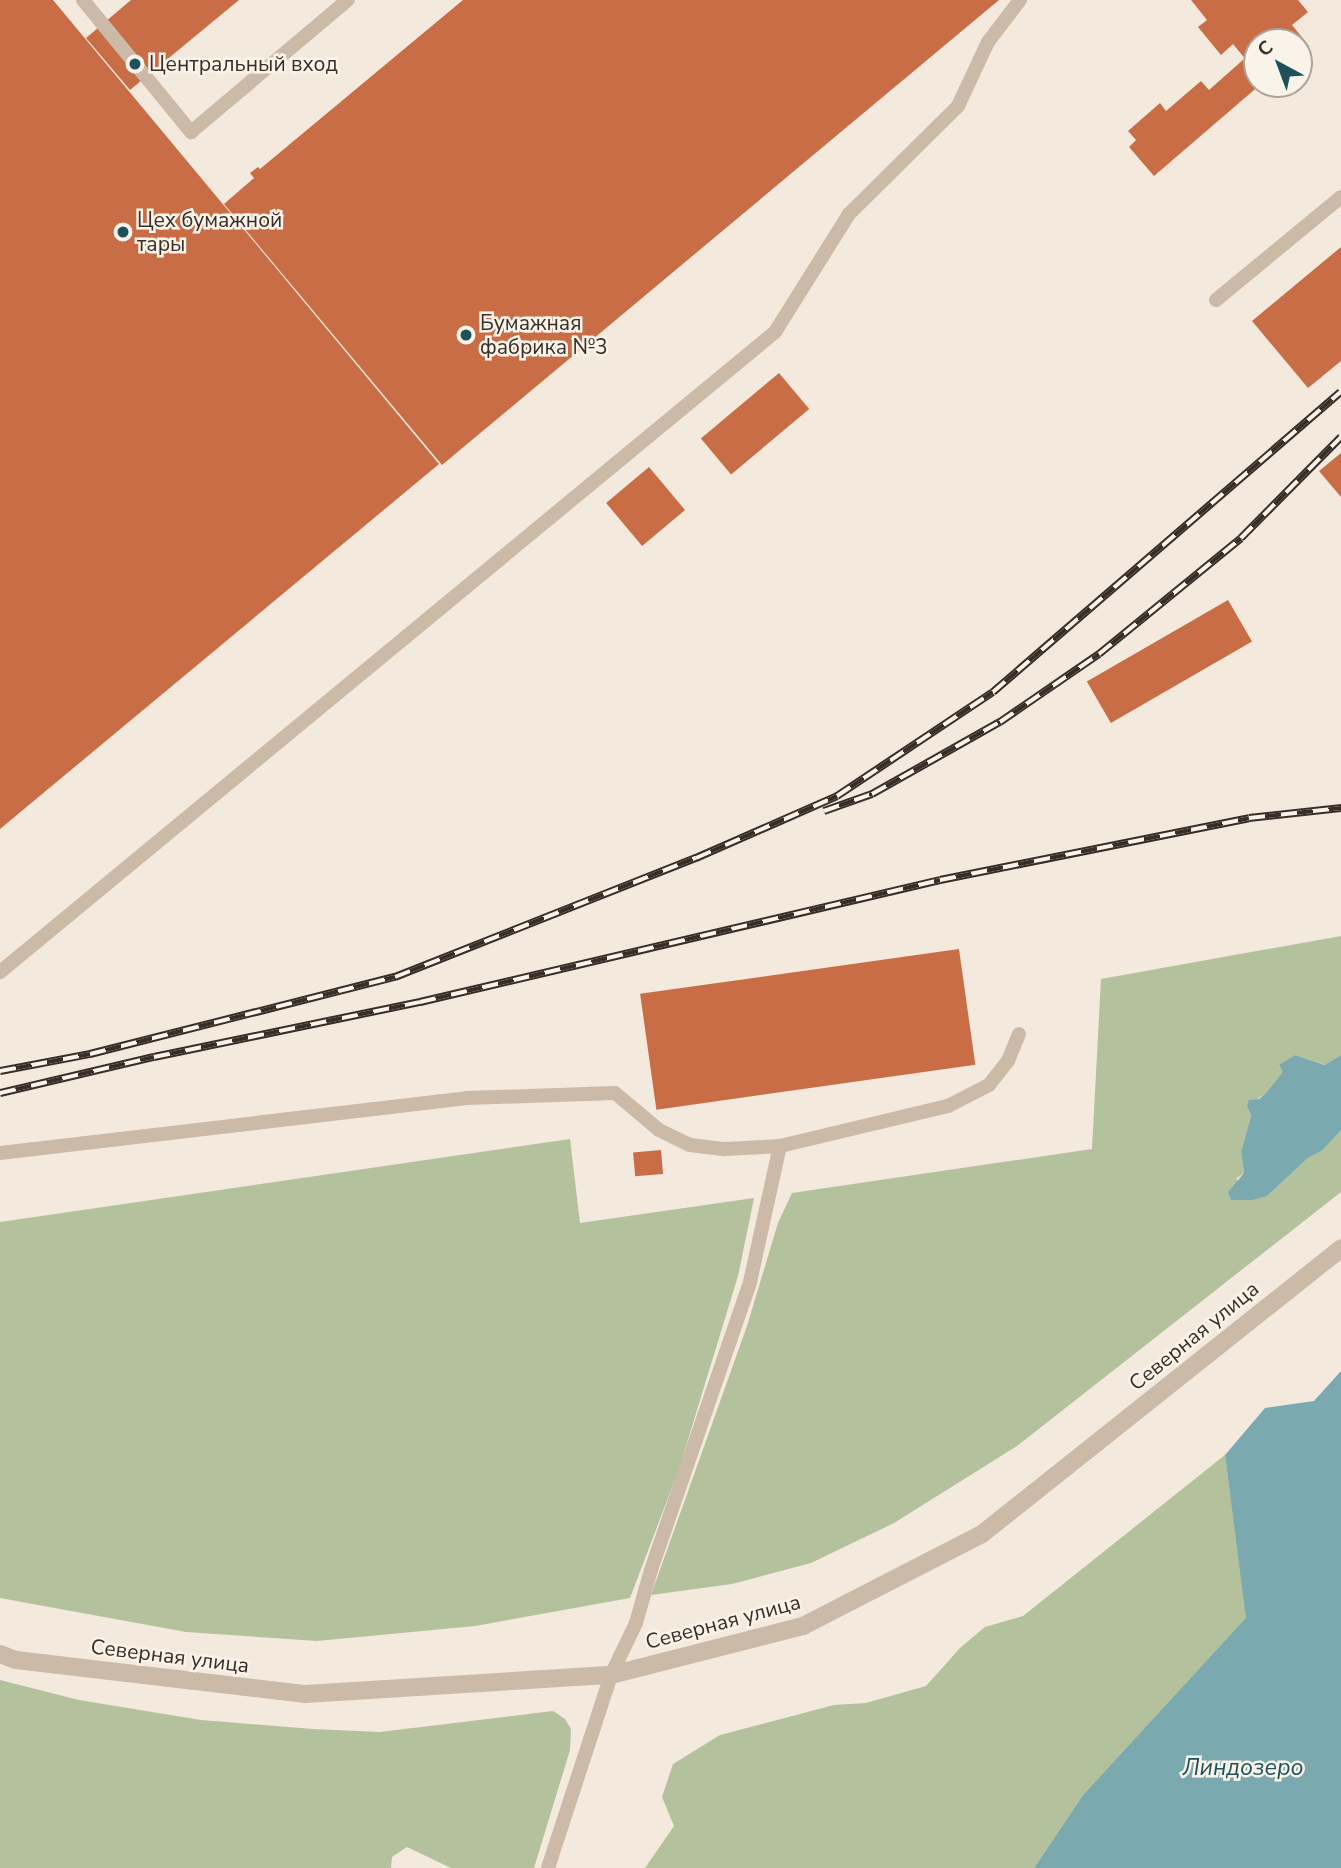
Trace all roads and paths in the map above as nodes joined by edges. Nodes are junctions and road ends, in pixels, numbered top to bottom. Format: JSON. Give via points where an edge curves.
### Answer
{"nodes":[{"id":1,"x":83,"y":0,"type":"edge"},
{"id":2,"x":348,"y":0,"type":"edge"},
{"id":3,"x":1020,"y":0,"type":"edge"},
{"id":4,"x":1341,"y":197,"type":"edge"},
{"id":5,"x":1216,"y":300,"type":"dead end"},
{"id":6,"x":0,"y":972,"type":"edge"},
{"id":7,"x":1019,"y":1034,"type":"dead end"},
{"id":8,"x":780,"y":1146,"type":"junction"},
{"id":9,"x":0,"y":1153,"type":"edge"},
{"id":10,"x":1341,"y":1248,"type":"edge"},
{"id":11,"x":0,"y":1654,"type":"edge"},
{"id":12,"x":611,"y":1675,"type":"junction"},
{"id":13,"x":548,"y":1868,"type":"edge"}],
"edges":[{"from":1,"to":2,"type":"lane","via":[[191,132]]},
{"from":3,"to":6,"type":"lane","via":[[988,42],[958,106],[849,214],[775,332]]},
{"from":4,"to":5,"type":"lane"},
{"from":7,"to":8,"type":"lane","via":[[1008,1061],[989,1085],[948,1106]]},
{"from":8,"to":9,"type":"lane","via":[[725,1149],[690,1145],[659,1129],[615,1093],[467,1098]]},
{"from":8,"to":12,"type":"lane","via":[[750,1282],[636,1623]]},
{"from":10,"to":12,"type":"street","name":"Северная улица","via":[[982,1534],[803,1626]]},
{"from":11,"to":12,"type":"street","name":"Северная улица","via":[[16,1660],[306,1694]]},
{"from":12,"to":13,"type":"lane"}]}
